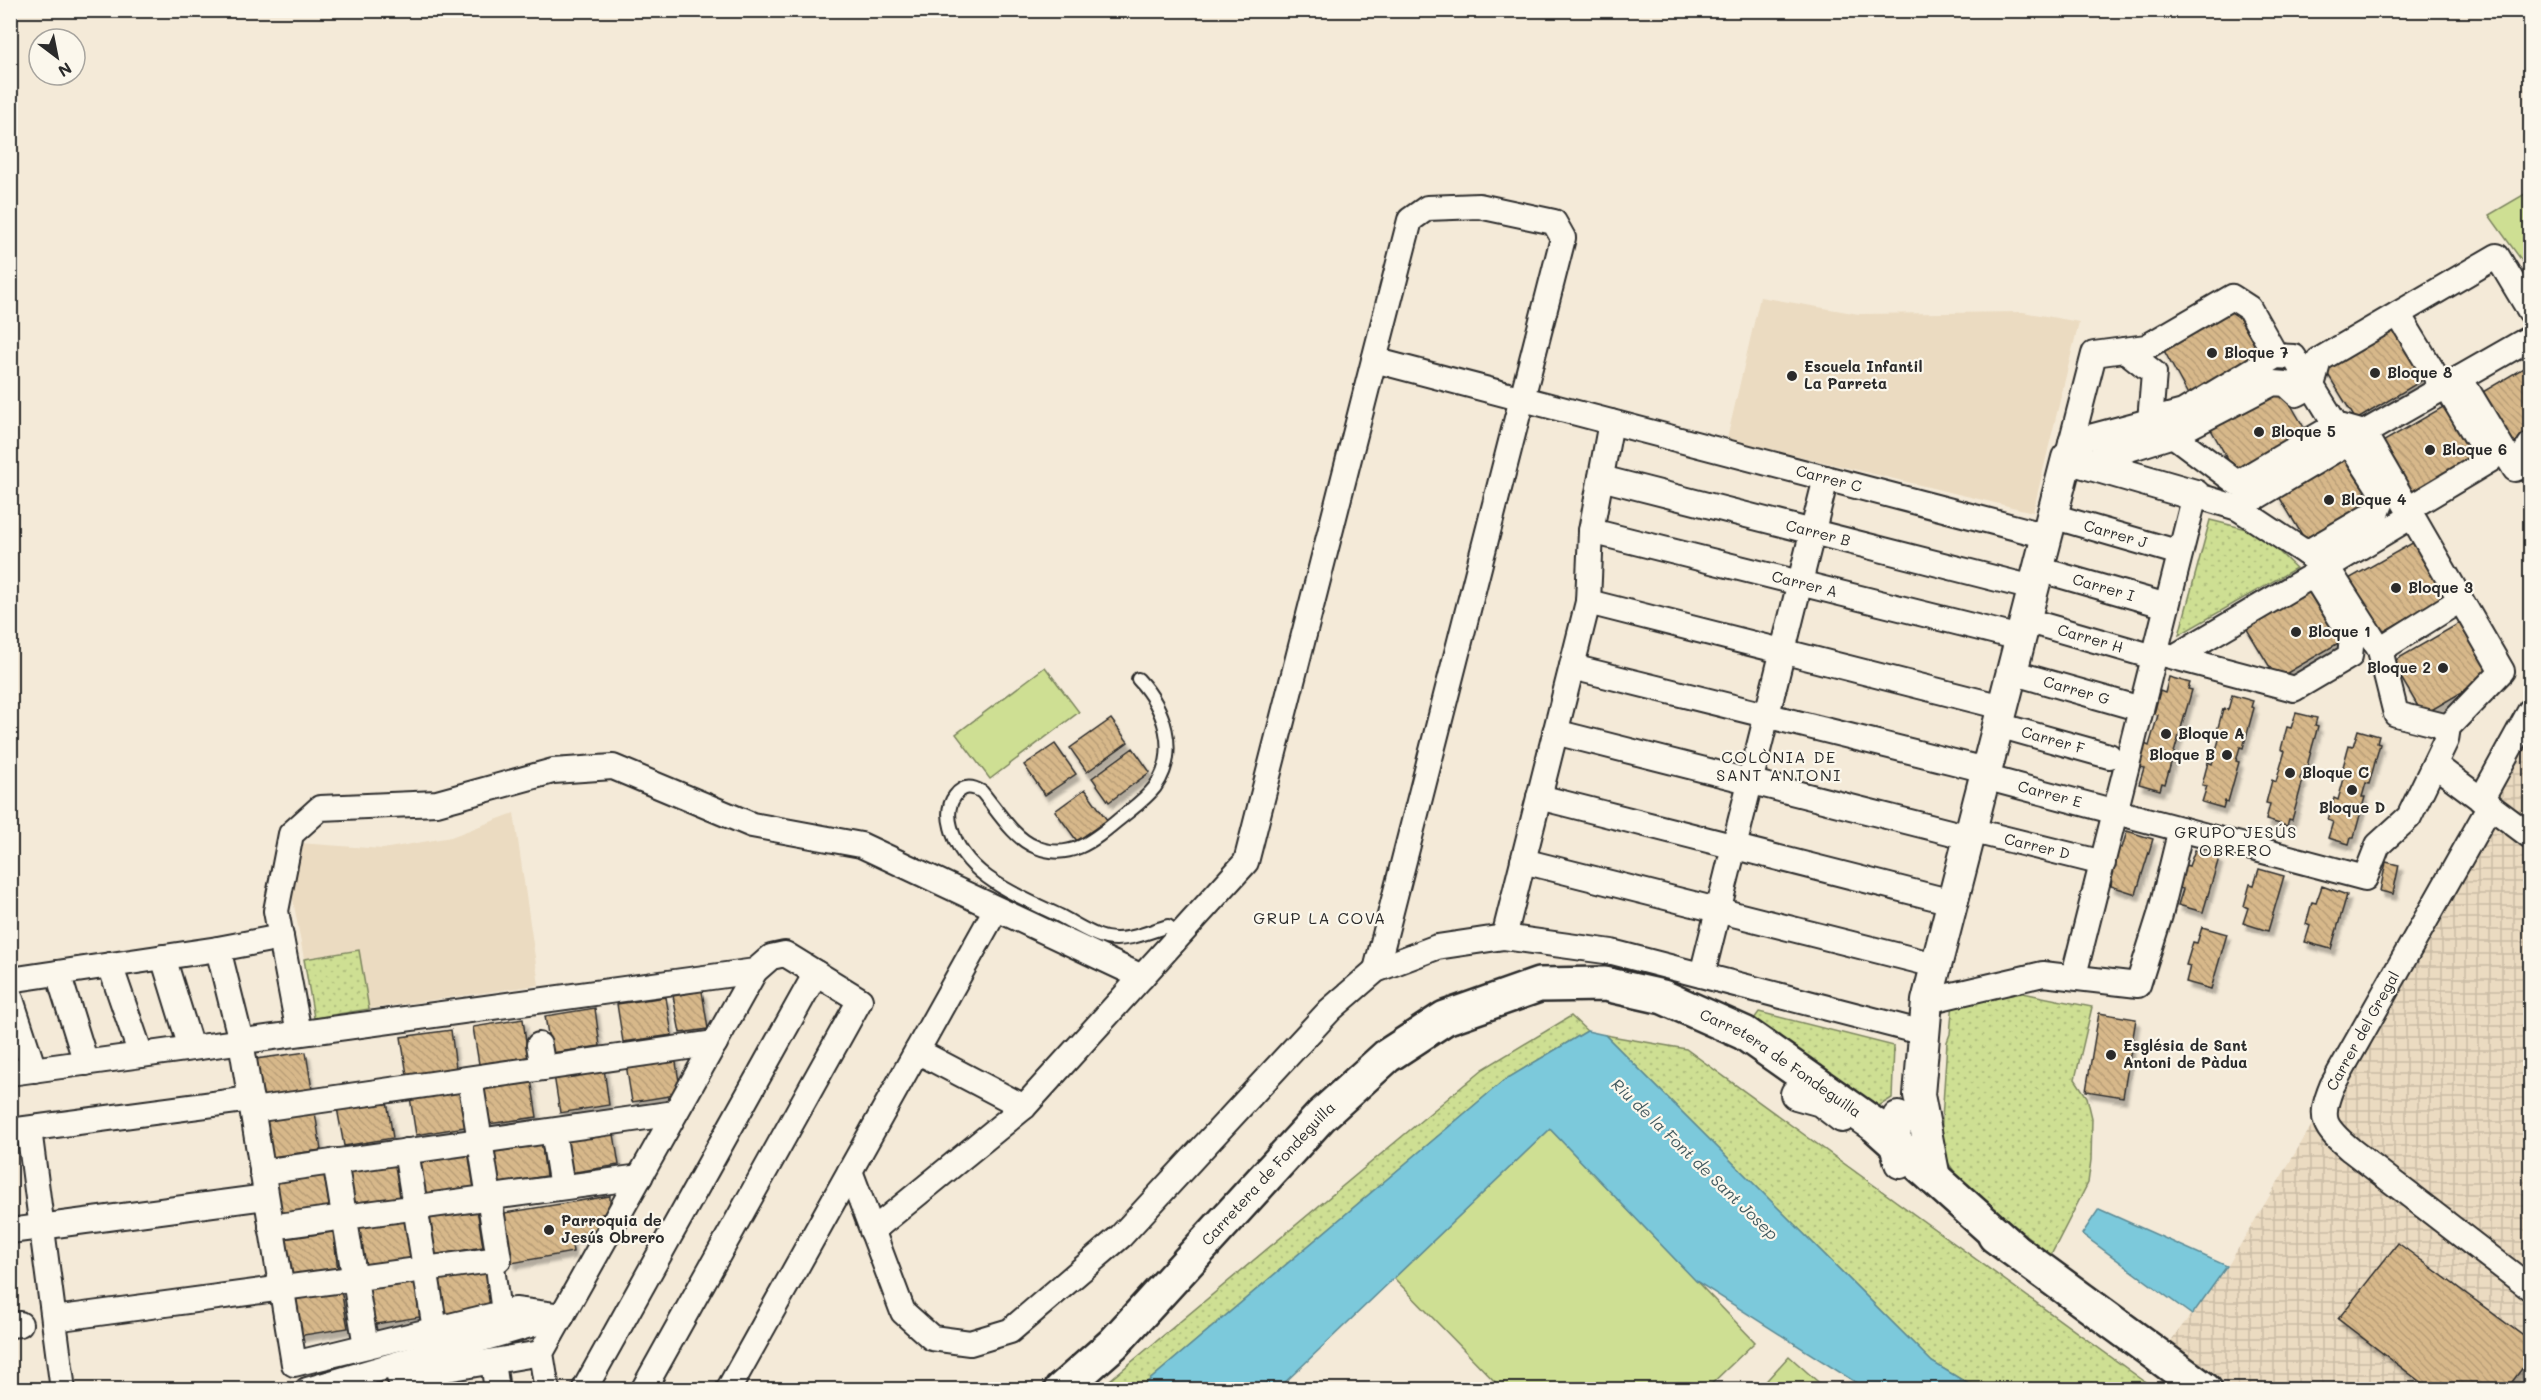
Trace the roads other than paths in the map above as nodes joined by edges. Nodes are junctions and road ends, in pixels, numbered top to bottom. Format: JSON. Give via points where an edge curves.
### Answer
{"nodes":[{"id":1,"x":2530,"y":310,"type":"edge"},
{"id":2,"x":2398,"y":314,"type":"junction"},
{"id":3,"x":2530,"y":338,"type":"edge"},
{"id":4,"x":2125,"y":350,"type":"junction"},
{"id":5,"x":2276,"y":356,"type":"junction"},
{"id":6,"x":1374,"y":360,"type":"junction"},
{"id":7,"x":2450,"y":384,"type":"junction"},
{"id":8,"x":2312,"y":386,"type":"junction"},
{"id":9,"x":1522,"y":399,"type":"junction"},
{"id":10,"x":2150,"y":421,"type":"junction"},
{"id":11,"x":1611,"y":422,"type":"junction"},
{"id":12,"x":2336,"y":425,"type":"junction"},
{"id":13,"x":2364,"y":433,"type":"junction"},
{"id":14,"x":2173,"y":435,"type":"junction"},
{"id":15,"x":2530,"y":445,"type":"edge"},
{"id":16,"x":2074,"y":454,"type":"junction"},
{"id":17,"x":1601,"y":478,"type":"junction"},
{"id":18,"x":1826,"y":478,"type":"junction"},
{"id":19,"x":2195,"y":495,"type":"junction"},
{"id":20,"x":2238,"y":508,"type":"junction"},
{"id":21,"x":2410,"y":512,"type":"junction"},
{"id":22,"x":2049,"y":526,"type":"junction"},
{"id":23,"x":1591,"y":531,"type":"junction"},
{"id":24,"x":1813,"y":532,"type":"junction"},
{"id":25,"x":2180,"y":553,"type":"junction"},
{"id":26,"x":2306,"y":553,"type":"junction"},
{"id":27,"x":2327,"y":567,"type":"junction"},
{"id":28,"x":2036,"y":579,"type":"junction"},
{"id":29,"x":1800,"y":583,"type":"junction"},
{"id":30,"x":2460,"y":600,"type":"junction"},
{"id":31,"x":1588,"y":602,"type":"junction"},
{"id":32,"x":2167,"y":606,"type":"junction"},
{"id":33,"x":2023,"y":629,"type":"junction"},
{"id":34,"x":2380,"y":650,"type":"junction"},
{"id":35,"x":1782,"y":651,"type":"junction"},
{"id":36,"x":2161,"y":656,"type":"junction"},
{"id":37,"x":1572,"y":667,"type":"junction"},
{"id":38,"x":2011,"y":672,"type":"junction"},
{"id":39,"x":1138,"y":679,"type":"dead end"},
{"id":40,"x":2141,"y":710,"type":"junction"},
{"id":41,"x":2530,"y":711,"type":"edge"},
{"id":42,"x":1767,"y":716,"type":"junction"},
{"id":43,"x":2000,"y":716,"type":"junction"},
{"id":44,"x":2448,"y":727,"type":"junction"},
{"id":45,"x":1555,"y":732,"type":"junction"},
{"id":46,"x":2109,"y":756,"type":"dead end"},
{"id":47,"x":2435,"y":765,"type":"junction"},
{"id":48,"x":1985,"y":774,"type":"junction"},
{"id":49,"x":1750,"y":782,"type":"junction"},
{"id":50,"x":1539,"y":797,"type":"junction"},
{"id":51,"x":2485,"y":803,"type":"junction"},
{"id":52,"x":2115,"y":812,"type":"junction"},
{"id":53,"x":2181,"y":829,"type":"junction"},
{"id":54,"x":1970,"y":834,"type":"junction"},
{"id":55,"x":2530,"y":837,"type":"edge"},
{"id":56,"x":1734,"y":846,"type":"junction"},
{"id":57,"x":1523,"y":861,"type":"junction"},
{"id":58,"x":2103,"y":863,"type":"junction"},
{"id":59,"x":1952,"y":902,"type":"junction"},
{"id":60,"x":996,"y":909,"type":"junction"},
{"id":61,"x":1718,"y":910,"type":"junction"},
{"id":62,"x":1179,"y":936,"type":"junction"},
{"id":63,"x":281,"y":937,"type":"junction"},
{"id":64,"x":1504,"y":937,"type":"junction"},
{"id":65,"x":218,"y":949,"type":"junction"},
{"id":66,"x":162,"y":957,"type":"junction"},
{"id":67,"x":110,"y":965,"type":"junction"},
{"id":68,"x":1935,"y":965,"type":"junction"},
{"id":69,"x":1376,"y":970,"type":"junction"},
{"id":70,"x":755,"y":971,"type":"junction"},
{"id":71,"x":58,"y":973,"type":"junction"},
{"id":72,"x":816,"y":973,"type":"junction"},
{"id":73,"x":1702,"y":975,"type":"junction"},
{"id":74,"x":2074,"y":975,"type":"junction"},
{"id":75,"x":1142,"y":976,"type":"junction"},
{"id":76,"x":10,"y":980,"type":"edge"},
{"id":77,"x":10,"y":996,"type":"edge"},
{"id":78,"x":1505,"y":999,"type":"junction"},
{"id":79,"x":1927,"y":1001,"type":"junction"},
{"id":80,"x":299,"y":1033,"type":"junction"},
{"id":81,"x":1923,"y":1033,"type":"junction"},
{"id":82,"x":241,"y":1041,"type":"junction"},
{"id":83,"x":715,"y":1043,"type":"junction"},
{"id":84,"x":190,"y":1048,"type":"junction"},
{"id":85,"x":916,"y":1052,"type":"junction"},
{"id":86,"x":141,"y":1055,"type":"junction"},
{"id":87,"x":86,"y":1063,"type":"junction"},
{"id":88,"x":22,"y":1072,"type":"edge"},
{"id":89,"x":470,"y":1079,"type":"junction"},
{"id":90,"x":252,"y":1105,"type":"junction"},
{"id":91,"x":1024,"y":1107,"type":"junction"},
{"id":92,"x":675,"y":1113,"type":"junction"},
{"id":93,"x":1902,"y":1128,"type":"junction"},
{"id":94,"x":20,"y":1130,"type":"edge"},
{"id":95,"x":553,"y":1131,"type":"junction"},
{"id":96,"x":480,"y":1141,"type":"junction"},
{"id":97,"x":406,"y":1151,"type":"junction"},
{"id":98,"x":335,"y":1161,"type":"junction"},
{"id":99,"x":850,"y":1171,"type":"junction"},
{"id":100,"x":262,"y":1172,"type":"junction"},
{"id":101,"x":640,"y":1177,"type":"junction"},
{"id":102,"x":562,"y":1187,"type":"junction"},
{"id":103,"x":266,"y":1197,"type":"junction"},
{"id":104,"x":489,"y":1197,"type":"junction"},
{"id":105,"x":415,"y":1208,"type":"junction"},
{"id":106,"x":344,"y":1217,"type":"junction"},
{"id":107,"x":42,"y":1227,"type":"junction"},
{"id":108,"x":271,"y":1227,"type":"junction"},
{"id":109,"x":10,"y":1231,"type":"edge"},
{"id":110,"x":872,"y":1231,"type":"junction"},
{"id":111,"x":2012,"y":1248,"type":"junction"},
{"id":112,"x":494,"y":1259,"type":"junction"},
{"id":113,"x":425,"y":1269,"type":"junction"},
{"id":114,"x":354,"y":1279,"type":"junction"},
{"id":115,"x":281,"y":1288,"type":"junction"},
{"id":116,"x":2530,"y":1288,"type":"edge"},
{"id":117,"x":501,"y":1313,"type":"junction"},
{"id":118,"x":562,"y":1316,"type":"junction"},
{"id":119,"x":54,"y":1319,"type":"junction"},
{"id":120,"x":435,"y":1329,"type":"junction"},
{"id":121,"x":366,"y":1346,"type":"junction"},
{"id":122,"x":541,"y":1353,"type":"junction"},
{"id":123,"x":493,"y":1362,"type":"junction"},
{"id":124,"x":399,"y":1377,"type":"edge"},
{"id":125,"x":448,"y":1379,"type":"edge"},
{"id":126,"x":352,"y":1383,"type":"edge"},
{"id":127,"x":63,"y":1389,"type":"edge"},
{"id":128,"x":307,"y":1389,"type":"edge"},
{"id":129,"x":497,"y":1389,"type":"edge"},
{"id":130,"x":547,"y":1389,"type":"edge"},
{"id":131,"x":584,"y":1389,"type":"edge"},
{"id":132,"x":643,"y":1389,"type":"edge"},
{"id":133,"x":728,"y":1389,"type":"edge"},
{"id":134,"x":1061,"y":1389,"type":"edge"},
{"id":135,"x":2205,"y":1389,"type":"edge"}],
"edges":[{"from":1,"to":2,"type":"street","via":[[2497,256]]},
{"from":2,"to":7,"type":"street"},
{"from":2,"to":8,"type":"street","via":[[2319,360]]},
{"from":3,"to":7,"type":"street"},
{"from":4,"to":5,"type":"street","via":[[2146,347],[2232,297],[2249,308]]},
{"from":4,"to":10,"type":"street","via":[[2154,373]]},
{"from":4,"to":16,"type":"street","via":[[2094,354]]},
{"from":5,"to":8,"type":"street","via":[[2294,357]]},
{"from":5,"to":10,"type":"street","via":[[2183,412]]},
{"from":6,"to":9,"type":"street","name":"Carrer C"},
{"from":6,"to":9,"type":"street","via":[[1410,220],[1427,208],[1479,206],[1554,222],[1563,238]]},
{"from":6,"to":62,"type":"street","via":[[1246,862]]},
{"from":7,"to":13,"type":"street"},
{"from":7,"to":15,"type":"street","via":[[2516,468]]},
{"from":7,"to":21,"type":"street","via":[[2490,460]]},
{"from":8,"to":12,"type":"street"},
{"from":8,"to":14,"type":"street","via":[[2297,394],[2286,384],[2273,383]]},
{"from":9,"to":11,"type":"street","name":"Carrer C"},
{"from":9,"to":69,"type":"street"},
{"from":10,"to":16,"type":"street"},
{"from":11,"to":17,"type":"street"},
{"from":11,"to":18,"type":"street","name":"Carrer C"},
{"from":12,"to":13,"type":"street"},
{"from":12,"to":14,"type":"street","via":[[2237,483]]},
{"from":13,"to":21,"type":"street"},
{"from":14,"to":16,"type":"street"},
{"from":16,"to":19,"type":"street"},
{"from":16,"to":22,"type":"street"},
{"from":17,"to":23,"type":"street"},
{"from":17,"to":24,"type":"street","name":"Carrer B"},
{"from":18,"to":22,"type":"street","name":"Carrer C"},
{"from":18,"to":24,"type":"street"},
{"from":19,"to":20,"type":"street"},
{"from":19,"to":25,"type":"street"},
{"from":20,"to":26,"type":"street"},
{"from":20,"to":26,"type":"street","via":[[2342,446],[2354,450],[2384,496],[2378,511]]},
{"from":21,"to":27,"type":"street"},
{"from":21,"to":30,"type":"street"},
{"from":22,"to":25,"type":"street","name":"Carrer J"},
{"from":22,"to":28,"type":"street"},
{"from":23,"to":29,"type":"street","name":"Carrer A"},
{"from":23,"to":31,"type":"street"},
{"from":24,"to":28,"type":"street","name":"Carrer B"},
{"from":24,"to":29,"type":"street"},
{"from":25,"to":32,"type":"street"},
{"from":26,"to":27,"type":"street"},
{"from":27,"to":34,"type":"street"},
{"from":28,"to":32,"type":"street","name":"Carrer I"},
{"from":28,"to":33,"type":"street"},
{"from":29,"to":33,"type":"street","name":"Carrer A"},
{"from":29,"to":35,"type":"street"},
{"from":30,"to":34,"type":"street"},
{"from":30,"to":44,"type":"street","via":[[2502,671]]},
{"from":31,"to":35,"type":"street","name":"Carrer F"},
{"from":31,"to":37,"type":"street"},
{"from":32,"to":36,"type":"street"},
{"from":33,"to":36,"type":"street","name":"Carrer H"},
{"from":33,"to":38,"type":"street"},
{"from":34,"to":44,"type":"street","via":[[2396,714]]},
{"from":35,"to":42,"type":"street"},
{"from":35,"to":43,"type":"street","name":"Carrer F"},
{"from":36,"to":36,"type":"street","name":"Carrer H","via":[[2294,689],[2350,656],[2352,637],[2319,584],[2310,577]]},
{"from":36,"to":40,"type":"street"},
{"from":37,"to":42,"type":"street","name":"Carrer E"},
{"from":37,"to":45,"type":"street"},
{"from":38,"to":40,"type":"street","name":"Carrer G"},
{"from":38,"to":43,"type":"street"},
{"from":39,"to":62,"type":"lane","via":[[1152,694],[1166,725],[1162,776],[1145,798],[1093,841],[1067,852],[1037,848],[1024,841],[974,787],[967,787],[954,797],[949,817],[955,843],[969,863],[1016,895],[1104,938],[1135,936],[1168,926]]},
{"from":40,"to":52,"type":"street"},
{"from":41,"to":51,"type":"street","name":"Carrer del Gregal"},
{"from":42,"to":48,"type":"street","name":"Carrer E"},
{"from":42,"to":49,"type":"street"},
{"from":43,"to":46,"type":"street","name":"Carrer F"},
{"from":43,"to":48,"type":"street"},
{"from":44,"to":47,"type":"street"},
{"from":45,"to":49,"type":"street","name":"Carrer D"},
{"from":45,"to":50,"type":"street"},
{"from":47,"to":51,"type":"street"},
{"from":47,"to":53,"type":"street","name":"Carrer E","via":[[2409,817],[2378,845],[2365,878]]},
{"from":48,"to":52,"type":"street","name":"Carrer E"},
{"from":48,"to":54,"type":"street"},
{"from":49,"to":54,"type":"street","name":"Carrer D"},
{"from":49,"to":56,"type":"street"},
{"from":50,"to":56,"type":"street"},
{"from":50,"to":57,"type":"street"},
{"from":51,"to":55,"type":"street"},
{"from":51,"to":116,"type":"street","name":"Carrer del Gregal","via":[[2323,1108],[2329,1131]]},
{"from":52,"to":53,"type":"street","name":"Carrer E"},
{"from":52,"to":58,"type":"street"},
{"from":53,"to":74,"type":"street","via":[[2138,986]]},
{"from":54,"to":58,"type":"street","name":"Carrer D"},
{"from":54,"to":59,"type":"street"},
{"from":56,"to":59,"type":"street"},
{"from":56,"to":61,"type":"street"},
{"from":57,"to":61,"type":"street"},
{"from":57,"to":64,"type":"street"},
{"from":58,"to":74,"type":"street"},
{"from":59,"to":68,"type":"street"},
{"from":60,"to":63,"type":"street","via":[[861,845],[752,825],[613,767],[553,771],[437,803],[321,808],[291,834],[276,911]]},
{"from":60,"to":75,"type":"street"},
{"from":60,"to":85,"type":"street"},
{"from":61,"to":68,"type":"street"},
{"from":61,"to":73,"type":"street"},
{"from":62,"to":75,"type":"street"},
{"from":63,"to":65,"type":"street"},
{"from":63,"to":80,"type":"street"},
{"from":64,"to":69,"type":"street","via":[[1437,947]]},
{"from":64,"to":73,"type":"street","via":[[1612,952]]},
{"from":65,"to":66,"type":"street"},
{"from":65,"to":82,"type":"street"},
{"from":66,"to":67,"type":"street"},
{"from":66,"to":84,"type":"street"},
{"from":67,"to":71,"type":"street"},
{"from":67,"to":86,"type":"street"},
{"from":68,"to":79,"type":"street"},
{"from":69,"to":110,"type":"street","via":[[1330,1010],[1121,1236],[1010,1331],[970,1343],[932,1338],[903,1312]]},
{"from":70,"to":72,"type":"street","via":[[771,957],[785,954]]},
{"from":70,"to":80,"type":"street"},
{"from":70,"to":83,"type":"street"},
{"from":71,"to":76,"type":"street"},
{"from":71,"to":87,"type":"street"},
{"from":72,"to":131,"type":"street"},
{"from":72,"to":132,"type":"street","via":[[860,1000]]},
{"from":73,"to":81,"type":"street"},
{"from":74,"to":79,"type":"street","via":[[2043,974]]},
{"from":75,"to":91,"type":"street"},
{"from":77,"to":88,"type":"street"},
{"from":78,"to":93,"type":"main road","name":"Carretera de Fondeguilla","via":[[1606,998],[1660,1012],[1726,1046],[1796,1094]]},
{"from":78,"to":93,"type":"main road","name":"Carretera de Fondeguilla","via":[[1539,985],[1605,984],[1663,998],[1744,1033]]},
{"from":78,"to":134,"type":"main road","name":"Carretera de Fondeguilla","via":[[1445,1018],[1387,1056],[1321,1116],[1113,1344]]},
{"from":79,"to":81,"type":"street"},
{"from":80,"to":82,"type":"street"},
{"from":81,"to":93,"type":"street"},
{"from":82,"to":84,"type":"street"},
{"from":82,"to":90,"type":"street"},
{"from":83,"to":89,"type":"street","via":[[541,1056]]},
{"from":83,"to":92,"type":"street"},
{"from":84,"to":86,"type":"street"},
{"from":85,"to":91,"type":"street"},
{"from":85,"to":99,"type":"street"},
{"from":86,"to":87,"type":"street"},
{"from":87,"to":88,"type":"street"},
{"from":89,"to":90,"type":"street"},
{"from":89,"to":96,"type":"street"},
{"from":90,"to":94,"type":"street"},
{"from":90,"to":100,"type":"street"},
{"from":91,"to":110,"type":"street"},
{"from":92,"to":95,"type":"street"},
{"from":92,"to":101,"type":"street"},
{"from":93,"to":111,"type":"main road","name":"Carretera de Fondeguilla"},
{"from":93,"to":111,"type":"main road","name":"Carretera de Fondeguilla","via":[[1935,1178]]},
{"from":94,"to":107,"type":"street"},
{"from":95,"to":96,"type":"street"},
{"from":95,"to":102,"type":"street"},
{"from":96,"to":97,"type":"street"},
{"from":96,"to":104,"type":"street"},
{"from":97,"to":98,"type":"street"},
{"from":97,"to":105,"type":"street"},
{"from":98,"to":100,"type":"street"},
{"from":98,"to":106,"type":"street"},
{"from":99,"to":110,"type":"street"},
{"from":99,"to":133,"type":"street"},
{"from":100,"to":103,"type":"street"},
{"from":101,"to":102,"type":"street"},
{"from":101,"to":118,"type":"street"},
{"from":102,"to":104,"type":"street"},
{"from":103,"to":107,"type":"street"},
{"from":103,"to":108,"type":"street"},
{"from":104,"to":105,"type":"street"},
{"from":104,"to":112,"type":"street","via":[[499,1259]]},
{"from":105,"to":106,"type":"street"},
{"from":105,"to":113,"type":"street"},
{"from":106,"to":108,"type":"street"},
{"from":106,"to":114,"type":"street"},
{"from":107,"to":109,"type":"street"},
{"from":107,"to":119,"type":"street"},
{"from":108,"to":115,"type":"street"},
{"from":111,"to":135,"type":"main road","name":"Carretera de Fondeguilla"},
{"from":112,"to":113,"type":"street"},
{"from":112,"to":117,"type":"street"},
{"from":113,"to":114,"type":"street"},
{"from":113,"to":120,"type":"street"},
{"from":114,"to":115,"type":"street"},
{"from":114,"to":121,"type":"street"},
{"from":115,"to":119,"type":"street"},
{"from":115,"to":121,"type":"street","via":[[294,1364]]},
{"from":117,"to":118,"type":"street","via":[[515,1310]]},
{"from":117,"to":120,"type":"street"},
{"from":118,"to":122,"type":"street"},
{"from":118,"to":124,"type":"street"},
{"from":119,"to":127,"type":"street"},
{"from":120,"to":121,"type":"street"},
{"from":122,"to":123,"type":"street"},
{"from":122,"to":130,"type":"street"},
{"from":123,"to":125,"type":"street"},
{"from":123,"to":129,"type":"street"},
{"from":124,"to":125,"type":"street"},
{"from":124,"to":126,"type":"street"},
{"from":126,"to":128,"type":"street"}]}
